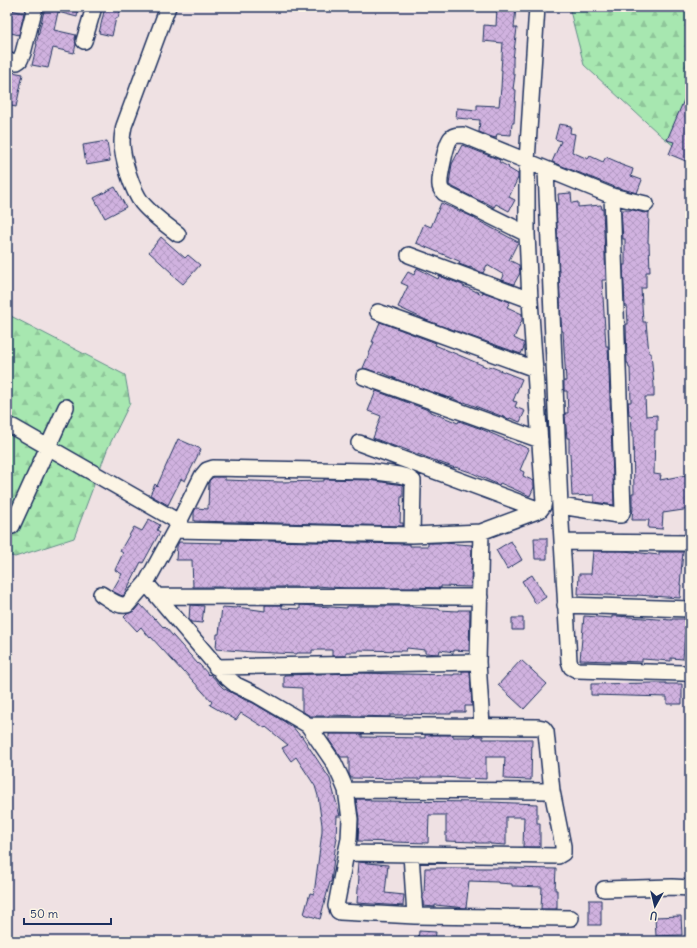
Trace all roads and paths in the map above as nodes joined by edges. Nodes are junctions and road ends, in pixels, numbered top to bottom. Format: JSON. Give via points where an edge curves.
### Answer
{"nodes":[{"id":1,"x":33,"y":7,"type":"edge"},
{"id":2,"x":94,"y":7,"type":"edge"},
{"id":3,"x":168,"y":7,"type":"edge"},
{"id":4,"x":537,"y":7,"type":"edge"},
{"id":5,"x":84,"y":41,"type":"dead end"},
{"id":6,"x":7,"y":61,"type":"edge"},
{"id":7,"x":538,"y":166,"type":"junction"},
{"id":8,"x":612,"y":196,"type":"junction"},
{"id":9,"x":646,"y":204,"type":"dead end"},
{"id":10,"x":178,"y":234,"type":"dead end"},
{"id":11,"x":527,"y":234,"type":"junction"},
{"id":12,"x":409,"y":254,"type":"dead end"},
{"id":13,"x":530,"y":300,"type":"junction"},
{"id":14,"x":378,"y":312,"type":"dead end"},
{"id":15,"x":535,"y":369,"type":"junction"},
{"id":16,"x":364,"y":377,"type":"dead end"},
{"id":17,"x":66,"y":407,"type":"dead end"},
{"id":18,"x":12,"y":427,"type":"dead end"},
{"id":19,"x":540,"y":440,"type":"junction"},
{"id":20,"x":359,"y":443,"type":"dead end"},
{"id":21,"x":47,"y":447,"type":"junction"},
{"id":22,"x":560,"y":506,"type":"junction"},
{"id":23,"x":540,"y":510,"type":"junction"},
{"id":24,"x":12,"y":526,"type":"dead end"},
{"id":25,"x":177,"y":526,"type":"junction"},
{"id":26,"x":481,"y":532,"type":"junction"},
{"id":27,"x":412,"y":535,"type":"junction"},
{"id":28,"x":562,"y":542,"type":"junction"},
{"id":29,"x":690,"y":543,"type":"edge"},
{"id":30,"x":146,"y":583,"type":"junction"},
{"id":31,"x":101,"y":594,"type":"dead end"},
{"id":32,"x":158,"y":596,"type":"junction"},
{"id":33,"x":480,"y":597,"type":"junction"},
{"id":34,"x":566,"y":605,"type":"junction"},
{"id":35,"x":690,"y":609,"type":"edge"},
{"id":36,"x":478,"y":662,"type":"junction"},
{"id":37,"x":216,"y":667,"type":"junction"},
{"id":38,"x":690,"y":671,"type":"edge"},
{"id":39,"x":308,"y":725,"type":"junction"},
{"id":40,"x":482,"y":726,"type":"junction"},
{"id":41,"x":346,"y":790,"type":"junction"},
{"id":42,"x":552,"y":791,"type":"junction"},
{"id":43,"x":346,"y":853,"type":"junction"},
{"id":44,"x":411,"y":854,"type":"junction"},
{"id":45,"x":690,"y":888,"type":"edge"},
{"id":46,"x":604,"y":889,"type":"dead end"},
{"id":47,"x":415,"y":916,"type":"junction"},
{"id":48,"x":571,"y":918,"type":"dead end"}],
"edges":[{"from":1,"to":6,"type":"street","via":[[20,60]]},
{"from":2,"to":5,"type":"street"},
{"from":3,"to":10,"type":"street","via":[[124,126],[122,143],[132,186],[142,203]]},
{"from":4,"to":7,"type":"street"},
{"from":7,"to":8,"type":"street"},
{"from":7,"to":11,"type":"street"},
{"from":7,"to":11,"type":"street","via":[[462,135],[454,135],[448,141],[441,170],[439,183],[444,193]]},
{"from":7,"to":22,"type":"street"},
{"from":8,"to":9,"type":"street"},
{"from":8,"to":22,"type":"street","via":[[623,510],[618,515]]},
{"from":11,"to":13,"type":"street"},
{"from":12,"to":13,"type":"street"},
{"from":13,"to":15,"type":"street"},
{"from":14,"to":15,"type":"street"},
{"from":15,"to":19,"type":"street"},
{"from":16,"to":19,"type":"street"},
{"from":17,"to":21,"type":"street"},
{"from":18,"to":21,"type":"street"},
{"from":19,"to":23,"type":"street","via":[[544,504]]},
{"from":20,"to":23,"type":"street"},
{"from":21,"to":24,"type":"street"},
{"from":21,"to":25,"type":"street"},
{"from":22,"to":28,"type":"street"},
{"from":23,"to":26,"type":"street"},
{"from":25,"to":27,"type":"street"},
{"from":25,"to":27,"type":"street","via":[[202,476],[212,468],[369,471],[407,477],[413,481]]},
{"from":25,"to":30,"type":"street"},
{"from":26,"to":27,"type":"street"},
{"from":26,"to":33,"type":"street"},
{"from":28,"to":29,"type":"street"},
{"from":28,"to":34,"type":"street"},
{"from":30,"to":31,"type":"street","via":[[125,606],[120,606]]},
{"from":30,"to":32,"type":"street"},
{"from":32,"to":33,"type":"street"},
{"from":32,"to":37,"type":"street"},
{"from":33,"to":36,"type":"street"},
{"from":34,"to":35,"type":"street"},
{"from":34,"to":38,"type":"street","via":[[569,661],[574,669],[683,673]]},
{"from":36,"to":37,"type":"street"},
{"from":36,"to":40,"type":"street"},
{"from":37,"to":39,"type":"street","via":[[236,685]]},
{"from":39,"to":40,"type":"street"},
{"from":39,"to":41,"type":"street","via":[[334,763]]},
{"from":40,"to":42,"type":"street","via":[[543,728],[546,732]]},
{"from":41,"to":42,"type":"street"},
{"from":41,"to":43,"type":"street","via":[[350,819]]},
{"from":42,"to":44,"type":"street","via":[[564,846],[561,855]]},
{"from":43,"to":44,"type":"street"},
{"from":43,"to":47,"type":"street","via":[[336,906],[340,912]]},
{"from":44,"to":47,"type":"street"},
{"from":45,"to":46,"type":"street"},
{"from":47,"to":48,"type":"street"}]}
